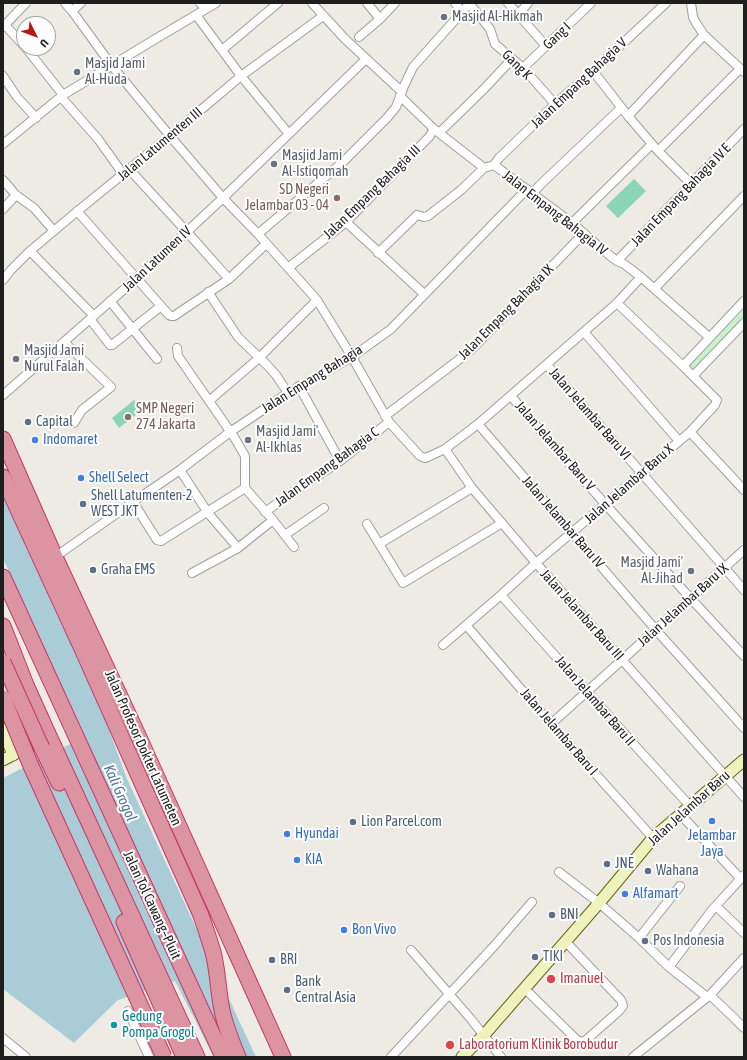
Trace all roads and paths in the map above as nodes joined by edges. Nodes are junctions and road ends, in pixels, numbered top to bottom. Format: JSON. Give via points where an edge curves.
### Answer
{"nodes":[{"id":1,"x":26,"y":3,"type":"edge"},
{"id":2,"x":65,"y":3,"type":"edge"},
{"id":3,"x":81,"y":3,"type":"edge"},
{"id":4,"x":216,"y":3,"type":"edge"},
{"id":5,"x":278,"y":3,"type":"edge"},
{"id":6,"x":312,"y":3,"type":"edge"},
{"id":7,"x":367,"y":3,"type":"edge"},
{"id":8,"x":395,"y":3,"type":"edge"},
{"id":9,"x":455,"y":3,"type":"edge"},
{"id":10,"x":470,"y":3,"type":"edge"},
{"id":11,"x":508,"y":3,"type":"edge"},
{"id":12,"x":528,"y":3,"type":"edge"},
{"id":13,"x":591,"y":3,"type":"edge"},
{"id":14,"x":666,"y":3,"type":"edge"},
{"id":15,"x":691,"y":3,"type":"edge"},
{"id":16,"x":203,"y":6,"type":"edge"},
{"id":17,"x":72,"y":11,"type":"junction"},
{"id":18,"x":462,"y":12,"type":"junction"},
{"id":19,"x":196,"y":15,"type":"junction"},
{"id":20,"x":518,"y":15,"type":"junction"},
{"id":21,"x":324,"y":16,"type":"junction"},
{"id":22,"x":380,"y":19,"type":"junction"},
{"id":23,"x":4,"y":26,"type":"edge"},
{"id":24,"x":704,"y":35,"type":"junction"},
{"id":25,"x":359,"y":37,"type":"dead end"},
{"id":26,"x":16,"y":38,"type":"edge"},
{"id":27,"x":546,"y":46,"type":"junction"},
{"id":28,"x":222,"y":50,"type":"junction"},
{"id":29,"x":32,"y":56,"type":"edge"},
{"id":30,"x":512,"y":59,"type":"junction"},
{"id":31,"x":366,"y":60,"type":"junction"},
{"id":32,"x":112,"y":66,"type":"junction"},
{"id":33,"x":523,"y":68,"type":"junction"},
{"id":34,"x":742,"y":70,"type":"edge"},
{"id":35,"x":593,"y":71,"type":"junction"},
{"id":36,"x":3,"y":76,"type":"edge"},
{"id":37,"x":241,"y":76,"type":"junction"},
{"id":38,"x":401,"y":94,"type":"junction"},
{"id":39,"x":62,"y":96,"type":"junction"},
{"id":40,"x":555,"y":104,"type":"junction"},
{"id":41,"x":621,"y":108,"type":"junction"},
{"id":42,"x":628,"y":116,"type":"junction"},
{"id":43,"x":36,"y":118,"type":"junction"},
{"id":44,"x":744,"y":129,"type":"edge"},
{"id":45,"x":437,"y":131,"type":"junction"},
{"id":46,"x":289,"y":134,"type":"junction"},
{"id":47,"x":170,"y":136,"type":"junction"},
{"id":48,"x":3,"y":144,"type":"edge"},
{"id":49,"x":652,"y":144,"type":"junction"},
{"id":50,"x":658,"y":151,"type":"junction"},
{"id":51,"x":494,"y":165,"type":"junction"},
{"id":52,"x":484,"y":168,"type":"junction"},
{"id":53,"x":126,"y":172,"type":"junction"},
{"id":54,"x":3,"y":180,"type":"edge"},
{"id":55,"x":690,"y":184,"type":"junction"},
{"id":56,"x":530,"y":191,"type":"junction"},
{"id":57,"x":16,"y":196,"type":"junction"},
{"id":58,"x":744,"y":196,"type":"edge"},
{"id":59,"x":223,"y":198,"type":"junction"},
{"id":60,"x":3,"y":209,"type":"edge"},
{"id":61,"x":77,"y":211,"type":"junction"},
{"id":62,"x":346,"y":222,"type":"junction"},
{"id":63,"x":572,"y":223,"type":"junction"},
{"id":64,"x":54,"y":230,"type":"junction"},
{"id":65,"x":187,"y":232,"type":"junction"},
{"id":66,"x":584,"y":233,"type":"junction"},
{"id":67,"x":258,"y":234,"type":"junction"},
{"id":68,"x":266,"y":244,"type":"junction"},
{"id":69,"x":30,"y":251,"type":"junction"},
{"id":70,"x":378,"y":252,"type":"junction"},
{"id":71,"x":617,"y":261,"type":"junction"},
{"id":72,"x":288,"y":268,"type":"junction"},
{"id":73,"x":641,"y":277,"type":"junction"},
{"id":74,"x":137,"y":278,"type":"junction"},
{"id":75,"x":229,"y":279,"type":"junction"},
{"id":76,"x":3,"y":280,"type":"edge"},
{"id":77,"x":655,"y":288,"type":"junction"},
{"id":78,"x":208,"y":292,"type":"junction"},
{"id":79,"x":424,"y":294,"type":"junction"},
{"id":80,"x":317,"y":300,"type":"junction"},
{"id":81,"x":744,"y":301,"type":"edge"},
{"id":82,"x":110,"y":302,"type":"junction"},
{"id":83,"x":617,"y":303,"type":"junction"},
{"id":84,"x":161,"y":306,"type":"junction"},
{"id":85,"x":92,"y":317,"type":"junction"},
{"id":86,"x":744,"y":323,"type":"edge"},
{"id":87,"x":132,"y":329,"type":"junction"},
{"id":88,"x":584,"y":332,"type":"junction"},
{"id":89,"x":709,"y":337,"type":"junction"},
{"id":90,"x":64,"y":342,"type":"junction"},
{"id":91,"x":177,"y":350,"type":"dead end"},
{"id":92,"x":352,"y":357,"type":"junction"},
{"id":93,"x":260,"y":358,"type":"junction"},
{"id":94,"x":157,"y":359,"type":"dead end"},
{"id":95,"x":547,"y":365,"type":"junction"},
{"id":96,"x":683,"y":366,"type":"junction"},
{"id":97,"x":693,"y":376,"type":"junction"},
{"id":98,"x":299,"y":386,"type":"junction"},
{"id":99,"x":288,"y":393,"type":"junction"},
{"id":100,"x":3,"y":395,"type":"edge"},
{"id":101,"x":511,"y":396,"type":"junction"},
{"id":102,"x":209,"y":401,"type":"junction"},
{"id":103,"x":387,"y":419,"type":"junction"},
{"id":104,"x":74,"y":423,"type":"dead end"},
{"id":105,"x":478,"y":424,"type":"junction"},
{"id":106,"x":230,"y":432,"type":"junction"},
{"id":107,"x":690,"y":432,"type":"junction"},
{"id":108,"x":3,"y":439,"type":"edge"},
{"id":109,"x":679,"y":441,"type":"junction"},
{"id":110,"x":445,"y":449,"type":"junction"},
{"id":111,"x":340,"y":461,"type":"junction"},
{"id":112,"x":180,"y":470,"type":"junction"},
{"id":113,"x":642,"y":473,"type":"junction"},
{"id":114,"x":3,"y":477,"type":"edge"},
{"id":115,"x":245,"y":488,"type":"junction"},
{"id":116,"x":472,"y":488,"type":"junction"},
{"id":117,"x":744,"y":490,"type":"edge"},
{"id":118,"x":133,"y":502,"type":"junction"},
{"id":119,"x":605,"y":504,"type":"junction"},
{"id":120,"x":324,"y":508,"type":"dead end"},
{"id":121,"x":208,"y":512,"type":"junction"},
{"id":122,"x":265,"y":512,"type":"junction"},
{"id":123,"x":272,"y":520,"type":"junction"},
{"id":124,"x":502,"y":523,"type":"junction"},
{"id":125,"x":367,"y":524,"type":"dead end"},
{"id":126,"x":572,"y":533,"type":"junction"},
{"id":127,"x":285,"y":535,"type":"junction"},
{"id":128,"x":379,"y":544,"type":"junction"},
{"id":129,"x":294,"y":547,"type":"dead end"},
{"id":130,"x":238,"y":548,"type":"junction"},
{"id":131,"x":744,"y":550,"type":"edge"},
{"id":132,"x":55,"y":557,"type":"junction"},
{"id":133,"x":536,"y":563,"type":"junction"},
{"id":134,"x":724,"y":567,"type":"junction"},
{"id":135,"x":192,"y":573,"type":"dead end"},
{"id":136,"x":3,"y":577,"type":"edge"},
{"id":137,"x":744,"y":590,"type":"edge"},
{"id":138,"x":501,"y":595,"type":"junction"},
{"id":139,"x":690,"y":599,"type":"junction"},
{"id":140,"x":466,"y":625,"type":"junction"},
{"id":141,"x":3,"y":626,"type":"edge"},
{"id":142,"x":656,"y":630,"type":"junction"},
{"id":143,"x":443,"y":645,"type":"dead end"},
{"id":144,"x":744,"y":656,"type":"edge"},
{"id":145,"x":622,"y":660,"type":"junction"},
{"id":146,"x":3,"y":662,"type":"edge"},
{"id":147,"x":587,"y":691,"type":"junction"},
{"id":148,"x":3,"y":698,"type":"edge"},
{"id":149,"x":551,"y":724,"type":"junction"},
{"id":150,"x":744,"y":728,"type":"edge"},
{"id":151,"x":3,"y":729,"type":"edge"},
{"id":152,"x":50,"y":739,"type":"junction"},
{"id":153,"x":14,"y":755,"type":"junction"},
{"id":154,"x":3,"y":760,"type":"edge"},
{"id":155,"x":744,"y":760,"type":"edge"},
{"id":156,"x":725,"y":776,"type":"junction"},
{"id":157,"x":744,"y":797,"type":"edge"},
{"id":158,"x":690,"y":806,"type":"junction"},
{"id":159,"x":680,"y":814,"type":"junction"},
{"id":160,"x":653,"y":838,"type":"junction"},
{"id":161,"x":558,"y":872,"type":"dead end"},
{"id":162,"x":742,"y":877,"type":"edge"},
{"id":163,"x":680,"y":886,"type":"dead end"},
{"id":164,"x":532,"y":902,"type":"dead end"},
{"id":165,"x":599,"y":903,"type":"junction"},
{"id":166,"x":716,"y":906,"type":"junction"},
{"id":167,"x":744,"y":933,"type":"edge"},
{"id":168,"x":640,"y":938,"type":"junction"},
{"id":169,"x":565,"y":942,"type":"junction"},
{"id":170,"x":410,"y":950,"type":"dead end"},
{"id":171,"x":744,"y":958,"type":"edge"},
{"id":172,"x":669,"y":967,"type":"junction"},
{"id":173,"x":524,"y":988,"type":"junction"},
{"id":174,"x":449,"y":994,"type":"junction"},
{"id":175,"x":709,"y":996,"type":"junction"},
{"id":176,"x":128,"y":1011,"type":"dead end"},
{"id":177,"x":744,"y":1028,"type":"edge"},
{"id":178,"x":484,"y":1034,"type":"junction"},
{"id":179,"x":3,"y":1038,"type":"edge"},
{"id":180,"x":26,"y":1057,"type":"edge"},
{"id":181,"x":149,"y":1057,"type":"edge"},
{"id":182,"x":164,"y":1057,"type":"edge"},
{"id":183,"x":184,"y":1057,"type":"edge"},
{"id":184,"x":197,"y":1057,"type":"edge"},
{"id":185,"x":223,"y":1057,"type":"edge"},
{"id":186,"x":238,"y":1057,"type":"edge"},
{"id":187,"x":283,"y":1057,"type":"edge"},
{"id":188,"x":391,"y":1057,"type":"edge"},
{"id":189,"x":462,"y":1057,"type":"edge"},
{"id":190,"x":501,"y":1057,"type":"edge"},
{"id":191,"x":633,"y":1057,"type":"edge"}],
"edges":[{"from":1,"to":23,"type":"street"},
{"from":2,"to":17,"type":"street"},
{"from":3,"to":17,"type":"street"},
{"from":4,"to":16,"type":"street"},
{"from":5,"to":28,"type":"street"},
{"from":6,"to":21,"type":"street","name":"Jalan Empang Bahagia IV"},
{"from":7,"to":22,"type":"street"},
{"from":8,"to":22,"type":"street"},
{"from":9,"to":18,"type":"street"},
{"from":10,"to":18,"type":"street"},
{"from":10,"to":30,"type":"street","name":"Gang K","via":[[492,32],[496,44]]},
{"from":11,"to":20,"type":"street"},
{"from":12,"to":20,"type":"street"},
{"from":13,"to":27,"type":"street","name":"Gang I"},
{"from":14,"to":35,"type":"street","name":"Jalan Empang Bahagia V"},
{"from":15,"to":24,"type":"street","via":[[693,17]]},
{"from":16,"to":19,"type":"street"},
{"from":17,"to":32,"type":"street"},
{"from":18,"to":38,"type":"street","via":[[413,67]]},
{"from":19,"to":28,"type":"street"},
{"from":19,"to":32,"type":"street"},
{"from":20,"to":27,"type":"street"},
{"from":21,"to":31,"type":"street","name":"Jalan Empang Bahagia IV"},
{"from":21,"to":37,"type":"street","name":"Jalan Latumenten III"},
{"from":22,"to":25,"type":"street"},
{"from":23,"to":26,"type":"street"},
{"from":24,"to":34,"type":"street"},
{"from":24,"to":42,"type":"street"},
{"from":27,"to":33,"type":"street","name":"Gang I"},
{"from":28,"to":37,"type":"street"},
{"from":29,"to":39,"type":"street"},
{"from":30,"to":33,"type":"street","name":"Gang K"},
{"from":30,"to":45,"type":"street","name":"Jalan Empang Bahagia III","via":[[483,90]]},
{"from":31,"to":38,"type":"street","name":"Jalan Empang Bahagia IV"},
{"from":31,"to":46,"type":"street","name":"Jalan Latumen IV"},
{"from":32,"to":39,"type":"street"},
{"from":32,"to":47,"type":"street"},
{"from":33,"to":40,"type":"street","name":"Gang K"},
{"from":34,"to":50,"type":"street"},
{"from":35,"to":40,"type":"street","name":"Jalan Empang Bahagia V"},
{"from":35,"to":41,"type":"street"},
{"from":36,"to":43,"type":"street"},
{"from":37,"to":46,"type":"street"},
{"from":37,"to":47,"type":"street","name":"Jalan Latumenten III"},
{"from":38,"to":45,"type":"street","name":"Jalan Empang Bahagia IV"},
{"from":38,"to":67,"type":"street","via":[[387,118],[344,161]]},
{"from":39,"to":43,"type":"street"},
{"from":39,"to":53,"type":"street"},
{"from":40,"to":51,"type":"street","name":"Jalan Empang Bahagia V"},
{"from":41,"to":42,"type":"street"},
{"from":41,"to":56,"type":"street","name":"Jalan Empang Bahagia","via":[[540,185]]},
{"from":42,"to":49,"type":"street"},
{"from":43,"to":48,"type":"street"},
{"from":44,"to":55,"type":"street","name":"Jalan Empang Bahagia IV E"},
{"from":45,"to":52,"type":"street","name":"Jalan Empang Bahagia IV"},
{"from":45,"to":62,"type":"street","name":"Jalan Empang Bahagia III"},
{"from":46,"to":59,"type":"street","name":"Jalan Latumen IV"},
{"from":47,"to":53,"type":"street","name":"Jalan Latumenten III"},
{"from":47,"to":59,"type":"street"},
{"from":49,"to":50,"type":"street"},
{"from":49,"to":63,"type":"street"},
{"from":50,"to":55,"type":"street"},
{"from":51,"to":52,"type":"street","name":"Jalan Empang Bahagia IV"},
{"from":51,"to":56,"type":"street","name":"Jalan Empang Bahagia IV"},
{"from":52,"to":70,"type":"street","via":[[428,216],[418,215]]},
{"from":53,"to":61,"type":"street","name":"Jalan Latumenten III"},
{"from":53,"to":65,"type":"street"},
{"from":54,"to":57,"type":"street"},
{"from":55,"to":71,"type":"street","name":"Jalan Empang Bahagia IV E"},
{"from":56,"to":63,"type":"street","name":"Jalan Empang Bahagia IV"},
{"from":56,"to":79,"type":"street","name":"Jalan Empang Bahagia"},
{"from":57,"to":60,"type":"street"},
{"from":57,"to":64,"type":"street","via":[[34,208]]},
{"from":58,"to":77,"type":"street"},
{"from":59,"to":65,"type":"street","name":"Jalan Latumen IV"},
{"from":59,"to":67,"type":"street"},
{"from":61,"to":64,"type":"street","name":"Jalan Latumenten III"},
{"from":61,"to":74,"type":"street"},
{"from":62,"to":70,"type":"street"},
{"from":62,"to":72,"type":"street","name":"Jalan Empang Bahagia III"},
{"from":63,"to":66,"type":"street","name":"Jalan Empang Bahagia IV"},
{"from":64,"to":69,"type":"street","name":"Jalan Latumenten III"},
{"from":65,"to":74,"type":"street","name":"Jalan Latumen IV"},
{"from":65,"to":75,"type":"street"},
{"from":66,"to":71,"type":"street","name":"Jalan Empang Bahagia IV"},
{"from":66,"to":103,"type":"street","name":"Jalan Empang Bahagia IX","via":[[473,348]]},
{"from":67,"to":68,"type":"street"},
{"from":68,"to":72,"type":"street"},
{"from":68,"to":75,"type":"street"},
{"from":69,"to":76,"type":"street","name":"Jalan Latumenten III"},
{"from":69,"to":85,"type":"street"},
{"from":70,"to":79,"type":"street"},
{"from":71,"to":73,"type":"street","name":"Jalan Empang Bahagia IV"},
{"from":72,"to":80,"type":"street"},
{"from":73,"to":77,"type":"street","name":"Jalan Empang Bahagia IV"},
{"from":73,"to":83,"type":"street"},
{"from":74,"to":82,"type":"street","name":"Jalan Latumen IV"},
{"from":74,"to":84,"type":"street"},
{"from":75,"to":78,"type":"street"},
{"from":77,"to":89,"type":"street","name":"Jalan Empang Bahagia IV"},
{"from":78,"to":84,"type":"street","via":[[174,316],[169,315]]},
{"from":78,"to":93,"type":"street","via":[[238,337]]},
{"from":79,"to":92,"type":"street","name":"Jalan Empang Bahagia","via":[[390,329]]},
{"from":80,"to":92,"type":"street"},
{"from":80,"to":93,"type":"street"},
{"from":81,"to":89,"type":"street"},
{"from":82,"to":85,"type":"street","name":"Jalan Latumen IV"},
{"from":82,"to":87,"type":"street"},
{"from":83,"to":88,"type":"street"},
{"from":83,"to":96,"type":"street"},
{"from":84,"to":87,"type":"street"},
{"from":85,"to":87,"type":"street","via":[[111,346]]},
{"from":85,"to":90,"type":"street","name":"Jalan Latumen IV"},
{"from":86,"to":97,"type":"street"},
{"from":87,"to":94,"type":"street"},
{"from":88,"to":95,"type":"street"},
{"from":88,"to":109,"type":"street"},
{"from":89,"to":96,"type":"street"},
{"from":90,"to":100,"type":"street","name":"Jalan Latumen IV"},
{"from":90,"to":104,"type":"street","via":[[111,387],[82,410]]},
{"from":91,"to":102,"type":"street","via":[[178,356]]},
{"from":92,"to":98,"type":"street","name":"Jalan Empang Bahagia"},
{"from":92,"to":103,"type":"street"},
{"from":93,"to":99,"type":"street"},
{"from":93,"to":102,"type":"street"},
{"from":95,"to":101,"type":"street"},
{"from":95,"to":113,"type":"street","name":"Jalan Jelambar Baru VI"},
{"from":96,"to":97,"type":"street"},
{"from":97,"to":107,"type":"street","name":"Jalan Jelambar Baru X","via":[[716,400],[715,405]]},
{"from":98,"to":99,"type":"street","name":"Jalan Empang Bahagia"},
{"from":98,"to":111,"type":"street"},
{"from":99,"to":106,"type":"street","name":"Jalan Empang Bahagia"},
{"from":101,"to":105,"type":"street"},
{"from":101,"to":119,"type":"street","name":"Jalan Jelambar Baru V"},
{"from":102,"to":106,"type":"street"},
{"from":103,"to":110,"type":"street","via":[[420,456],[428,458]]},
{"from":103,"to":111,"type":"street","name":"Jalan Empang Bahagia C"},
{"from":105,"to":110,"type":"street"},
{"from":105,"to":126,"type":"street","name":"Jalan Jelambar Baru IV"},
{"from":106,"to":112,"type":"street","name":"Jalan Empang Bahagia"},
{"from":106,"to":115,"type":"street","via":[[245,456]]},
{"from":107,"to":109,"type":"street","name":"Jalan Jelambar Baru X"},
{"from":107,"to":117,"type":"street"},
{"from":108,"to":132,"type":"highway","name":"Jalan Profesor Dokter Latumeten"},
{"from":109,"to":113,"type":"street","name":"Jalan Jelambar Baru X"},
{"from":110,"to":116,"type":"street","name":"Jalan Jelambar Baru III"},
{"from":111,"to":122,"type":"street","name":"Jalan Empang Bahagia C"},
{"from":112,"to":118,"type":"street","name":"Jalan Empang Bahagia"},
{"from":112,"to":121,"type":"street"},
{"from":113,"to":119,"type":"street","name":"Jalan Jelambar Baru X"},
{"from":113,"to":134,"type":"street","name":"Jalan Jelambar Baru VI"},
{"from":114,"to":186,"type":"highway","via":[[200,913],[213,952],[222,1010]]},
{"from":115,"to":121,"type":"street"},
{"from":115,"to":122,"type":"street"},
{"from":116,"to":124,"type":"street","name":"Jalan Jelambar Baru III"},
{"from":116,"to":128,"type":"street"},
{"from":118,"to":121,"type":"street","via":[[160,541]]},
{"from":118,"to":132,"type":"street","name":"Jalan Empang Bahagia"},
{"from":119,"to":126,"type":"street","name":"Jalan Jelambar Baru X"},
{"from":119,"to":139,"type":"street","name":"Jalan Jelambar Baru V"},
{"from":120,"to":127,"type":"street"},
{"from":121,"to":130,"type":"street"},
{"from":122,"to":123,"type":"street"},
{"from":123,"to":127,"type":"street"},
{"from":123,"to":130,"type":"street"},
{"from":124,"to":128,"type":"street","via":[[403,583]]},
{"from":124,"to":133,"type":"street","name":"Jalan Jelambar Baru III"},
{"from":125,"to":128,"type":"street"},
{"from":126,"to":133,"type":"street","name":"Jalan Jelambar Baru X"},
{"from":126,"to":142,"type":"street","name":"Jalan Jelambar Baru IV"},
{"from":127,"to":129,"type":"street"},
{"from":130,"to":135,"type":"street"},
{"from":131,"to":134,"type":"street","name":"Jalan Jelambar Baru IX"},
{"from":132,"to":187,"type":"highway","name":"Jalan Profesor Dokter Latumeten"},
{"from":133,"to":138,"type":"street","name":"Jalan Jelambar Baru X"},
{"from":133,"to":145,"type":"street","name":"Jalan Jelambar Baru III"},
{"from":134,"to":137,"type":"street","name":"Jalan Jelambar Baru VI"},
{"from":134,"to":139,"type":"street","name":"Jalan Jelambar Baru IX"},
{"from":136,"to":185,"type":"highway","name":"Jalan Tol Cawang–Pluit"},
{"from":138,"to":140,"type":"street","name":"Jalan Jelambar Baru X"},
{"from":138,"to":147,"type":"street","name":"Jalan Jelambar Baru II"},
{"from":139,"to":142,"type":"street","name":"Jalan Jelambar Baru IX"},
{"from":139,"to":144,"type":"street","name":"Jalan Jelambar Baru V"},
{"from":140,"to":143,"type":"street","name":"Jalan Jelambar Baru X"},
{"from":140,"to":149,"type":"street","name":"Jalan Jelambar Baru I"},
{"from":141,"to":152,"type":"highway"},
{"from":142,"to":145,"type":"street","name":"Jalan Jelambar Baru IX"},
{"from":142,"to":150,"type":"street","name":"Jalan Jelambar Baru IV"},
{"from":145,"to":147,"type":"street","name":"Jalan Jelambar Baru IX"},
{"from":145,"to":156,"type":"street","name":"Jalan Jelambar Baru III"},
{"from":146,"to":183,"type":"highway","bridge":true,"via":[[119,910]]},
{"from":147,"to":149,"type":"street","name":"Jalan Jelambar Baru IX"},
{"from":147,"to":158,"type":"street","name":"Jalan Jelambar Baru II"},
{"from":148,"to":182,"type":"highway","bridge":true,"via":[[31,766]]},
{"from":149,"to":160,"type":"street","name":"Jalan Jelambar Baru I"},
{"from":151,"to":153,"type":"street"},
{"from":152,"to":153,"type":"street"},
{"from":152,"to":184,"type":"highway"},
{"from":153,"to":154,"type":"street"},
{"from":155,"to":156,"type":"street","name":"Jalan Jelambar Baru"},
{"from":156,"to":157,"type":"street","name":"Jalan Jelambar Baru III"},
{"from":156,"to":158,"type":"street","name":"Jalan Jelambar Baru"},
{"from":158,"to":159,"type":"street","name":"Jalan Jelambar Baru"},
{"from":159,"to":160,"type":"street","name":"Jalan Jelambar Baru"},
{"from":159,"to":162,"type":"street"},
{"from":160,"to":165,"type":"street","name":"Jalan Jelambar Baru"},
{"from":161,"to":165,"type":"street"},
{"from":162,"to":166,"type":"street"},
{"from":163,"to":168,"type":"street"},
{"from":164,"to":174,"type":"street"},
{"from":165,"to":168,"type":"street"},
{"from":165,"to":169,"type":"street","name":"Jalan Jelambar Baru"},
{"from":166,"to":167,"type":"street"},
{"from":166,"to":172,"type":"street"},
{"from":168,"to":172,"type":"street"},
{"from":169,"to":173,"type":"street","name":"Jalan Jelambar Baru"},
{"from":169,"to":173,"type":"street","via":[[622,1000],[623,1006],[619,1012],[581,1042]]},
{"from":170,"to":174,"type":"street"},
{"from":171,"to":175,"type":"street"},
{"from":172,"to":175,"type":"street"},
{"from":173,"to":178,"type":"street","name":"Jalan Jelambar Baru"},
{"from":174,"to":178,"type":"street"},
{"from":174,"to":188,"type":"street"},
{"from":175,"to":177,"type":"street"},
{"from":175,"to":191,"type":"street"},
{"from":176,"to":181,"type":"street"},
{"from":178,"to":189,"type":"street","name":"Jalan Jelambar Baru"},
{"from":178,"to":190,"type":"street"},
{"from":179,"to":180,"type":"street"}]}
